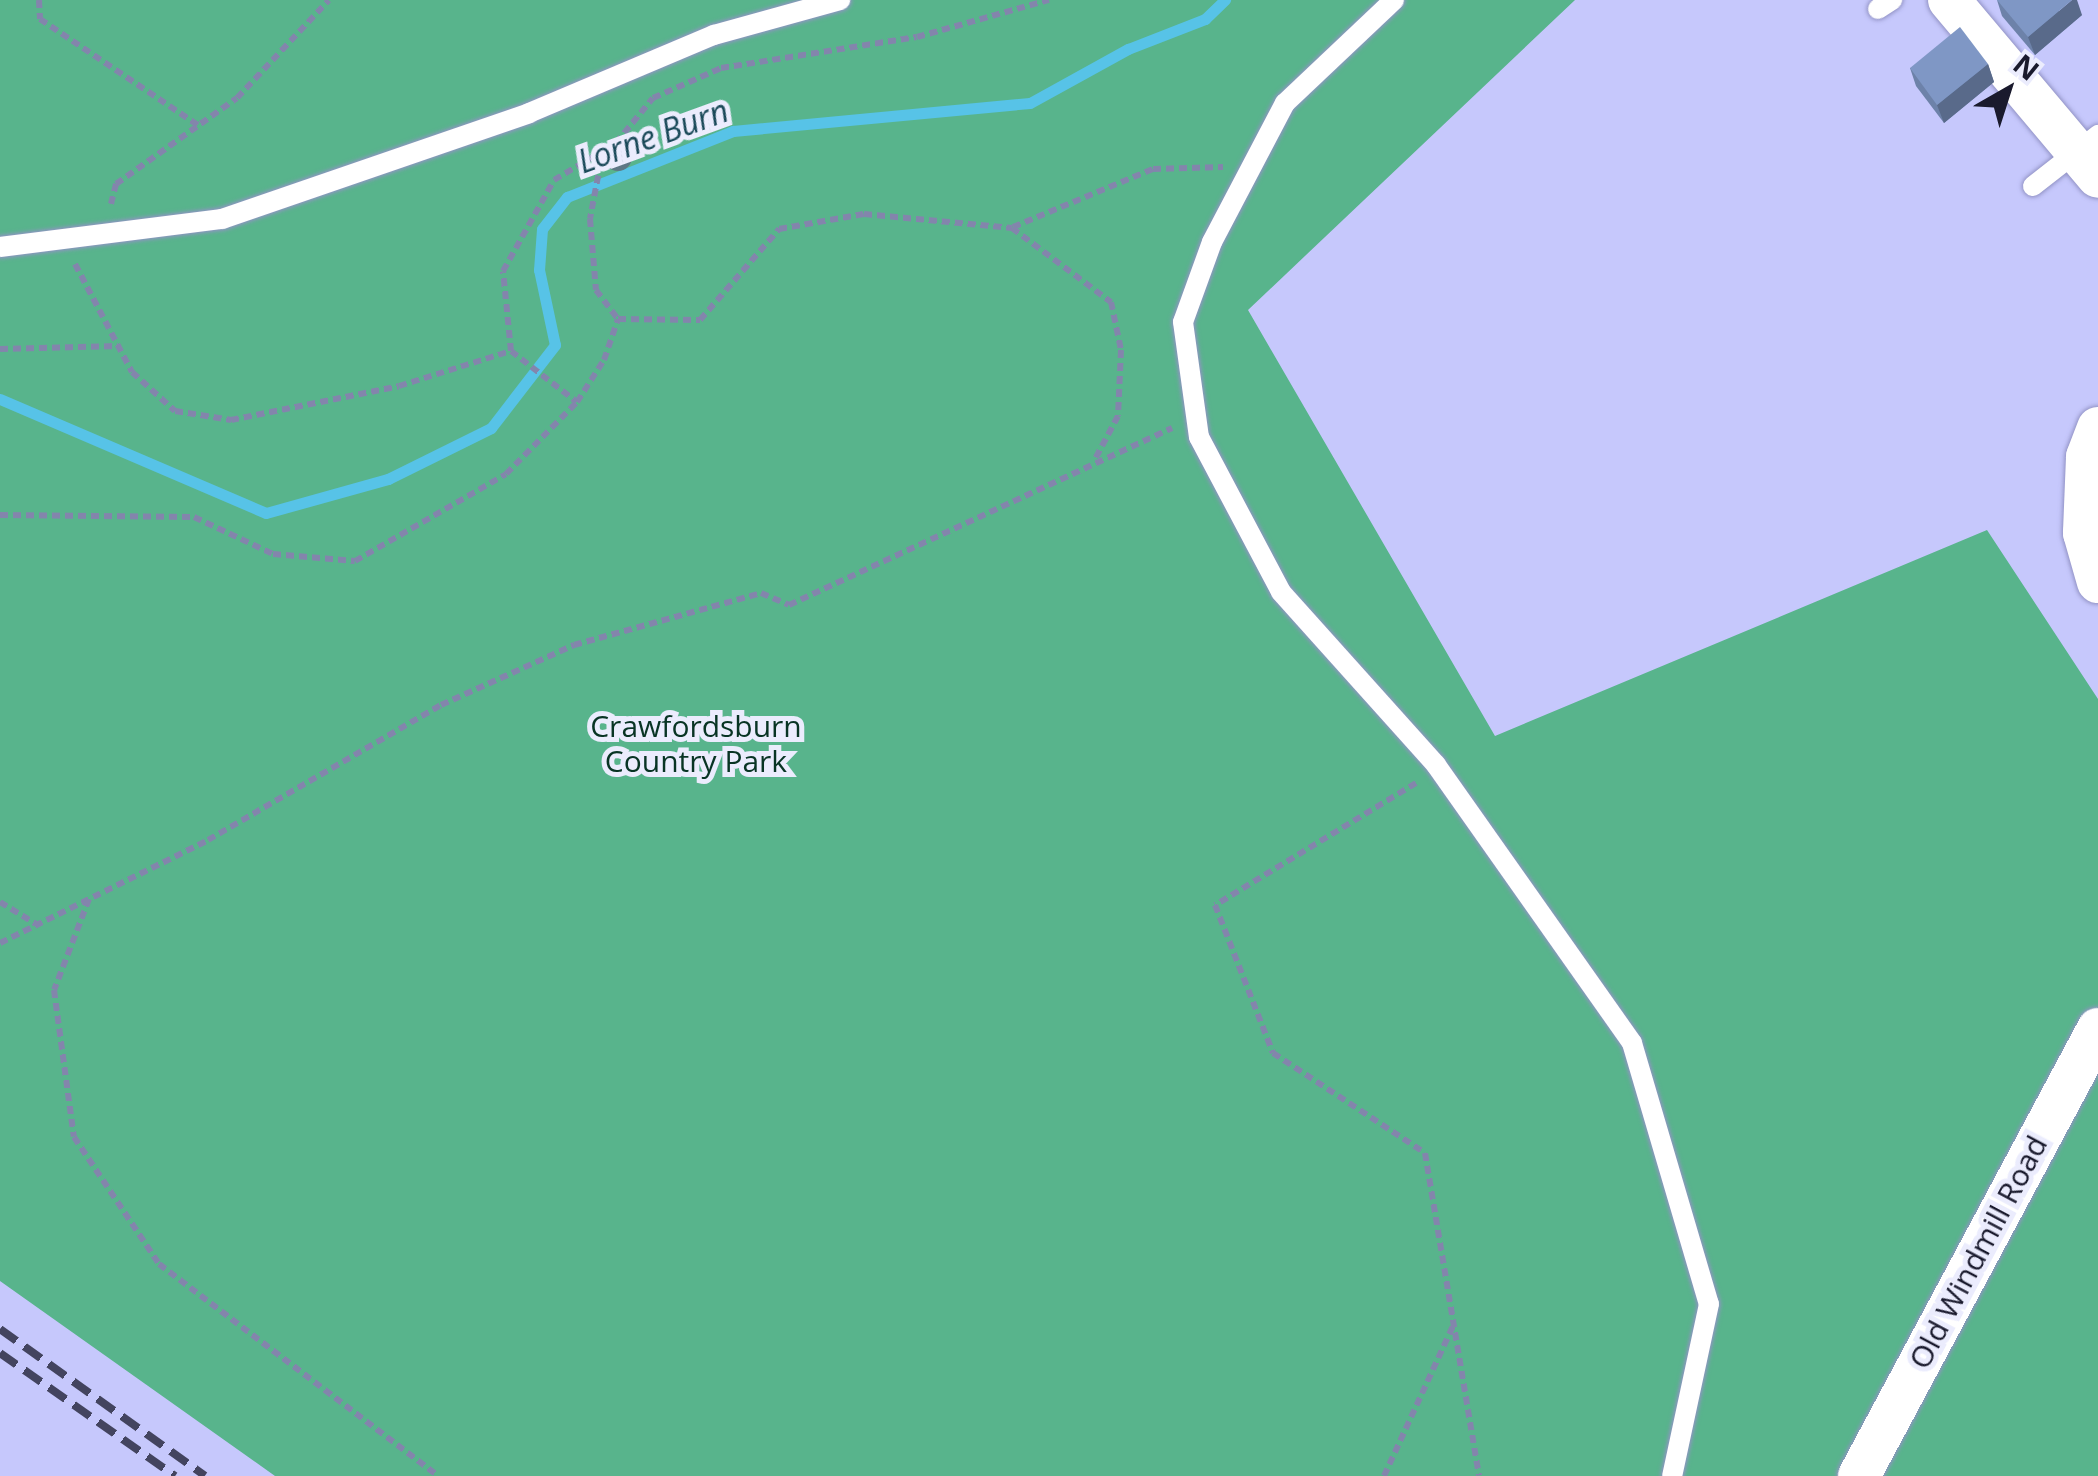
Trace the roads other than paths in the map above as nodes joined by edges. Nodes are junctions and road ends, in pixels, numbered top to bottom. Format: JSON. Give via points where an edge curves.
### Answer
{"nodes":[{"id":1,"x":840,"y":0,"type":"edge"},
{"id":2,"x":1394,"y":0,"type":"edge"},
{"id":3,"x":1950,"y":0,"type":"edge"},
{"id":4,"x":2091,"y":155,"type":"edge"},
{"id":5,"x":2033,"y":186,"type":"dead end"},
{"id":6,"x":0,"y":247,"type":"edge"},
{"id":7,"x":2098,"y":428,"type":"edge"},
{"id":8,"x":2098,"y":582,"type":"edge"},
{"id":9,"x":2098,"y":1029,"type":"edge"},
{"id":10,"x":1672,"y":1476,"type":"edge"},
{"id":11,"x":1858,"y":1476,"type":"edge"}],
"edges":[{"from":1,"to":6,"type":"lane","via":[[714,34],[529,113],[321,190],[222,219]]},
{"from":2,"to":10,"type":"lane","via":[[1285,102],[1212,242],[1183,322],[1200,437],[1281,592],[1436,766],[1632,1043],[1709,1304]]},
{"from":3,"to":4,"type":"street"},
{"from":4,"to":5,"type":"lane"},
{"from":7,"to":8,"type":"street","via":[[2087,456],[2084,534]]},
{"from":9,"to":11,"type":"street","name":"Old Windmill Road"}]}
